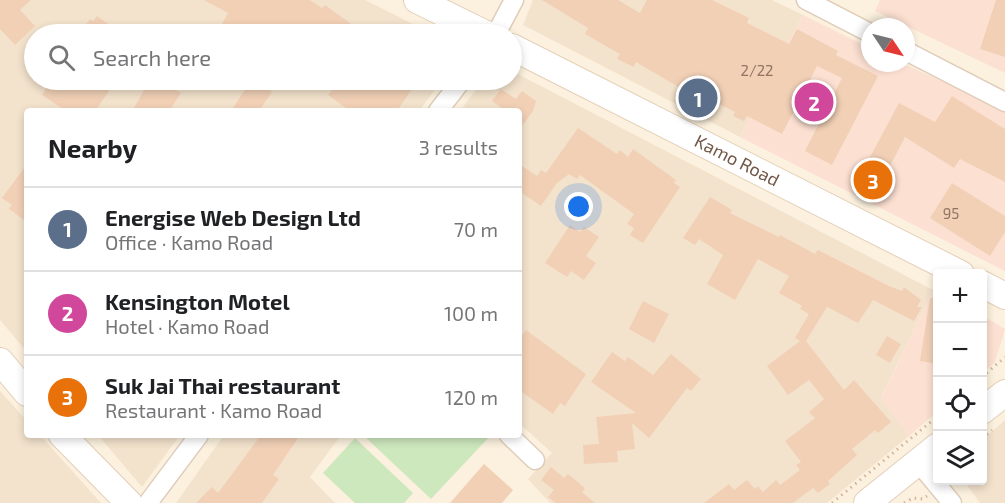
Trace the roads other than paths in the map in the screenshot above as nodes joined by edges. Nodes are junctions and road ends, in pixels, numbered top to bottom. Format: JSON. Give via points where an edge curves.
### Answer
{"nodes":[{"id":1,"x":417,"y":0,"type":"edge"},
{"id":2,"x":514,"y":0,"type":"edge"},
{"id":3,"x":806,"y":0,"type":"edge"},
{"id":4,"x":466,"y":24,"type":"edge"},
{"id":5,"x":501,"y":24,"type":"edge"},
{"id":6,"x":861,"y":28,"type":"edge"},
{"id":7,"x":522,"y":52,"type":"edge"},
{"id":8,"x":915,"y":56,"type":"edge"},
{"id":9,"x":454,"y":90,"type":"edge"},
{"id":10,"x":1005,"y":102,"type":"edge"},
{"id":11,"x":440,"y":108,"type":"edge"},
{"id":12,"x":953,"y":269,"type":"edge"},
{"id":13,"x":987,"y":287,"type":"edge"},
{"id":14,"x":1005,"y":296,"type":"edge"},
{"id":15,"x":0,"y":360,"type":"edge"},
{"id":16,"x":24,"y":389,"type":"edge"},
{"id":17,"x":1005,"y":393,"type":"edge"},
{"id":18,"x":987,"y":407,"type":"edge"},
{"id":19,"x":65,"y":438,"type":"edge"},
{"id":20,"x":196,"y":438,"type":"edge"},
{"id":21,"x":512,"y":438,"type":"edge"},
{"id":22,"x":933,"y":450,"type":"edge"},
{"id":23,"x":535,"y":460,"type":"dead end"},
{"id":24,"x":918,"y":462,"type":"junction"},
{"id":25,"x":129,"y":503,"type":"edge"},
{"id":26,"x":148,"y":503,"type":"edge"},
{"id":27,"x":867,"y":503,"type":"edge"},
{"id":28,"x":952,"y":503,"type":"edge"}],
"edges":[{"from":1,"to":4,"type":"main road"},
{"from":2,"to":5,"type":"street"},
{"from":3,"to":6,"type":"street"},
{"from":7,"to":12,"type":"main road","name":"Kamo Road"},
{"from":8,"to":10,"type":"street"},
{"from":9,"to":11,"type":"street"},
{"from":13,"to":14,"type":"main road"},
{"from":15,"to":16,"type":"main road"},
{"from":17,"to":18,"type":"main road"},
{"from":19,"to":25,"type":"main road"},
{"from":20,"to":26,"type":"street"},
{"from":21,"to":23,"type":"street"},
{"from":22,"to":24,"type":"main road"},
{"from":24,"to":27,"type":"main road"},
{"from":24,"to":28,"type":"street"}]}
